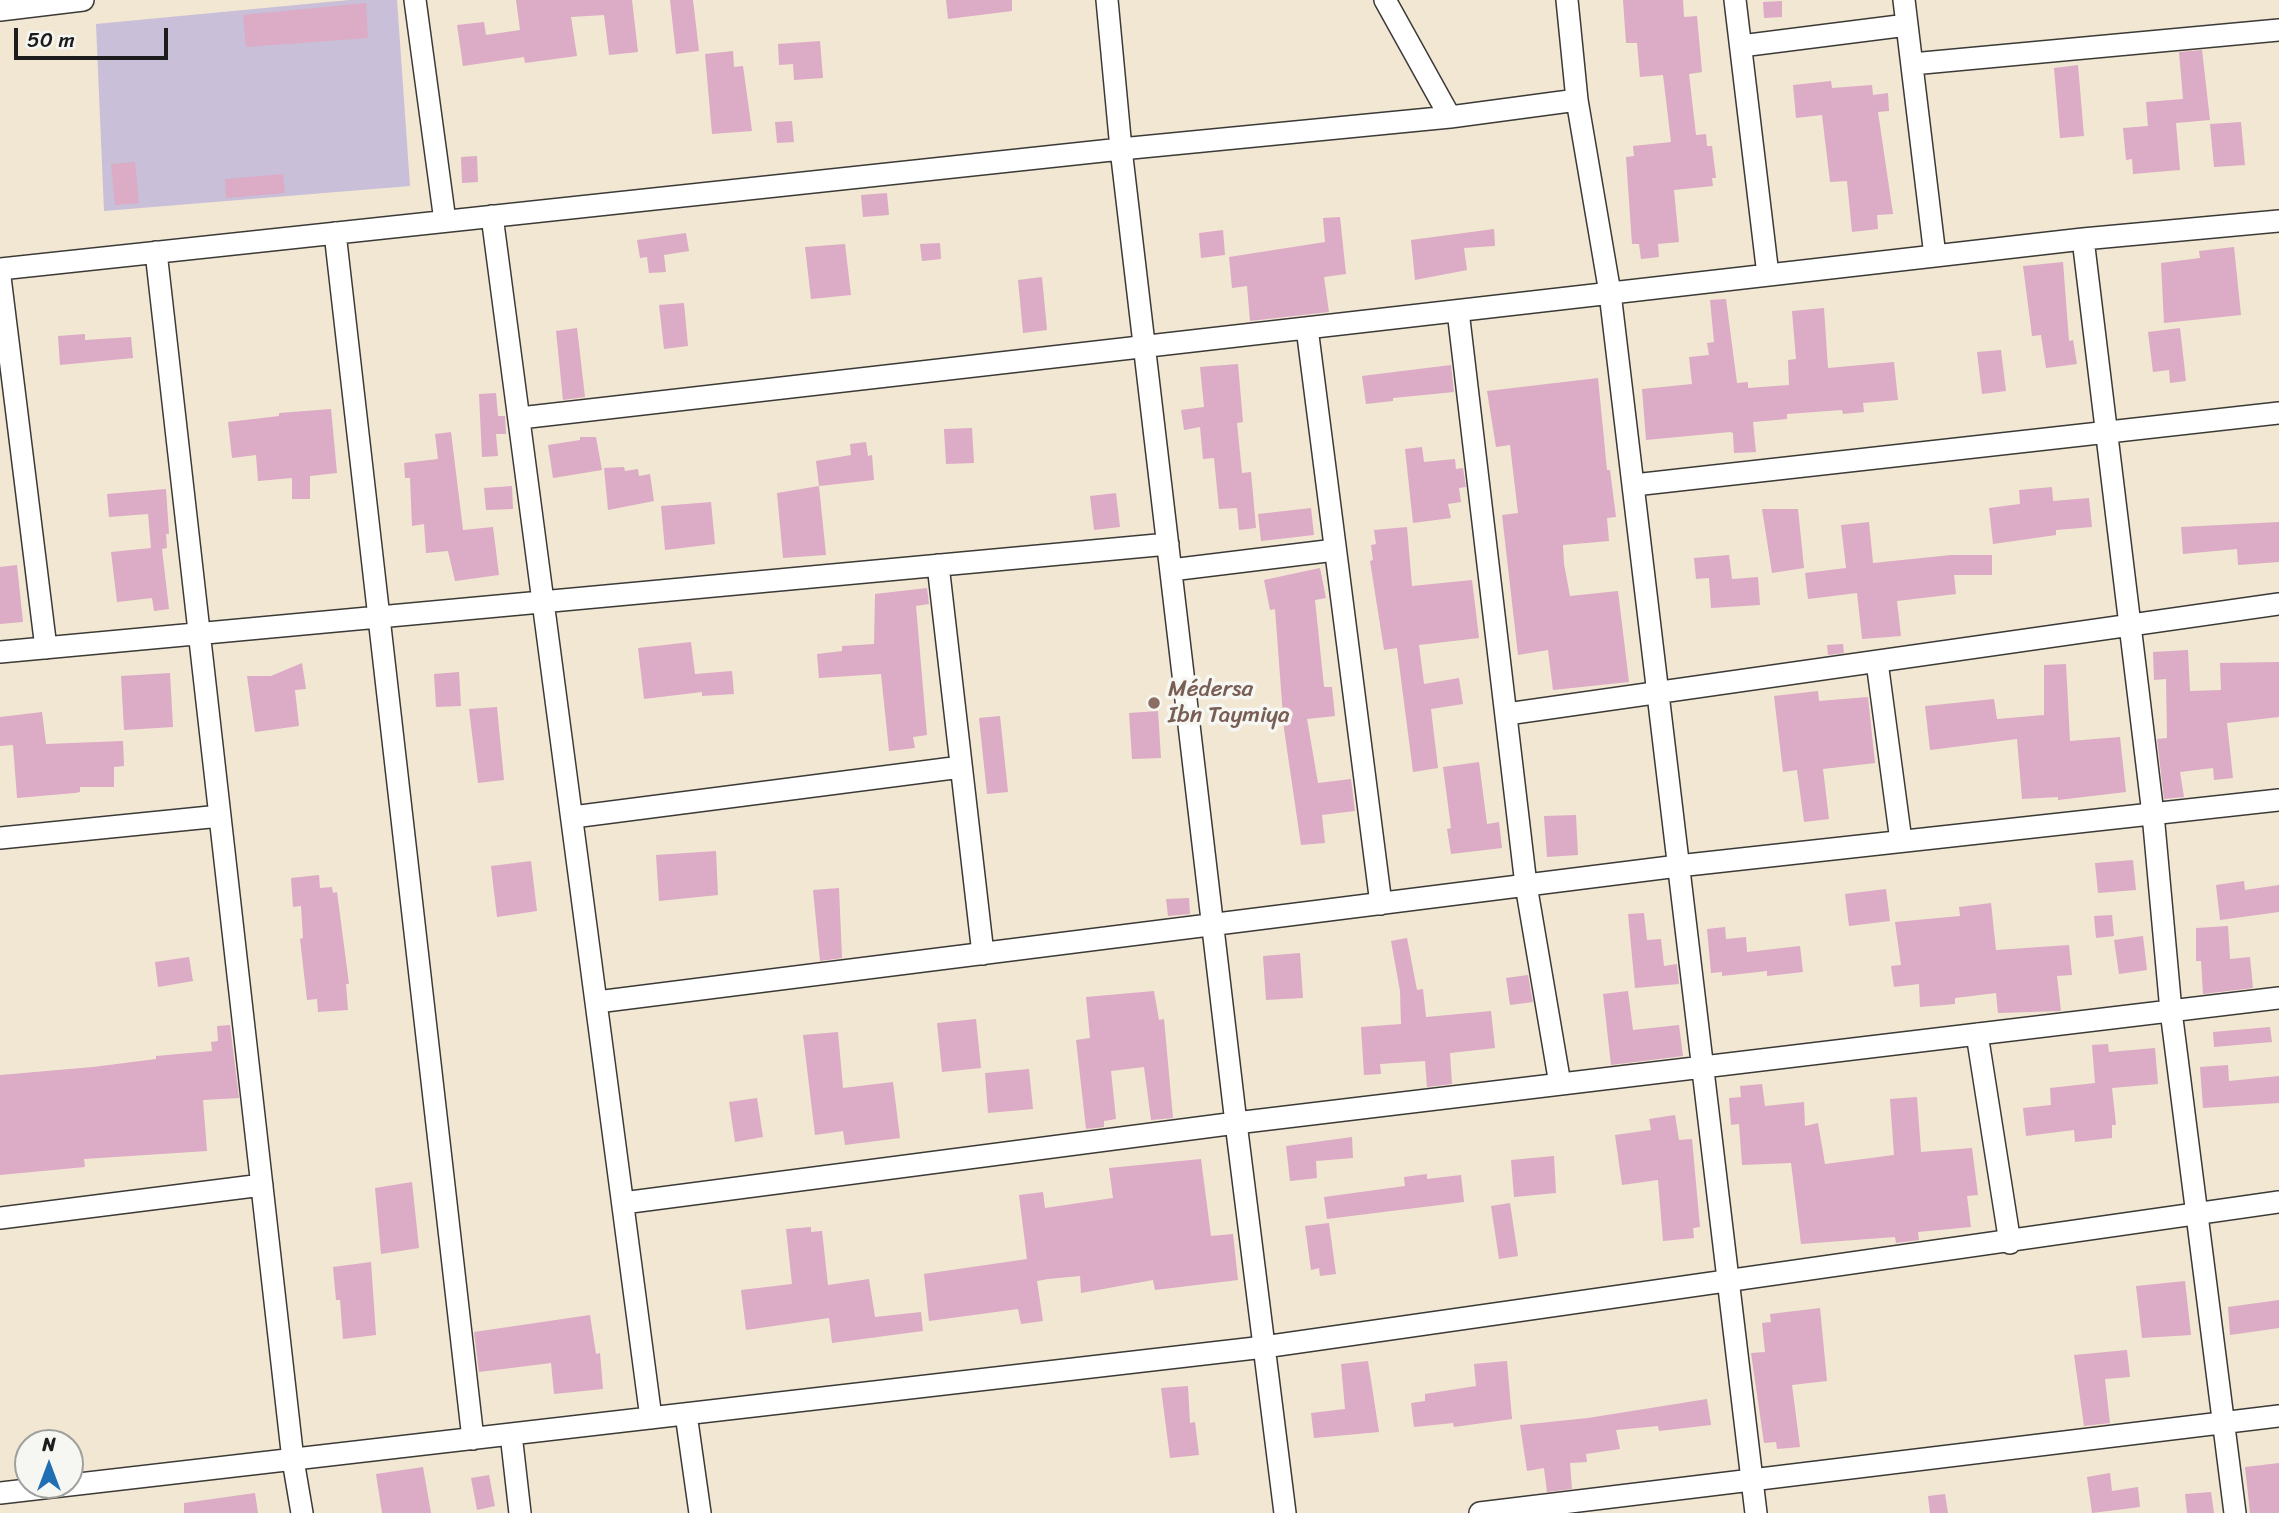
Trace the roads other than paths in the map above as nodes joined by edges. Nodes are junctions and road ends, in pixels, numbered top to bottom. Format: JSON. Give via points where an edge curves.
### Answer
{"nodes":[{"id":1,"x":83,"y":0,"type":"edge"},
{"id":2,"x":415,"y":0,"type":"edge"},
{"id":3,"x":1107,"y":0,"type":"edge"},
{"id":4,"x":1385,"y":0,"type":"edge"},
{"id":5,"x":1567,"y":0,"type":"edge"},
{"id":6,"x":1735,"y":0,"type":"edge"},
{"id":7,"x":1904,"y":0,"type":"edge"},
{"id":8,"x":0,"y":10,"type":"edge"},
{"id":9,"x":1907,"y":25,"type":"junction"},
{"id":10,"x":2279,"y":30,"type":"edge"},
{"id":11,"x":1741,"y":46,"type":"junction"},
{"id":12,"x":1912,"y":64,"type":"junction"},
{"id":13,"x":1577,"y":100,"type":"junction"},
{"id":14,"x":1450,"y":117,"type":"junction"},
{"id":15,"x":1121,"y":149,"type":"junction"},
{"id":16,"x":492,"y":216,"type":"junction"},
{"id":17,"x":445,"y":221,"type":"junction"},
{"id":18,"x":2279,"y":221,"type":"edge"},
{"id":19,"x":335,"y":233,"type":"junction"},
{"id":20,"x":2083,"y":239,"type":"junction"},
{"id":21,"x":156,"y":252,"type":"junction"},
{"id":22,"x":1935,"y":256,"type":"junction"},
{"id":23,"x":0,"y":269,"type":"edge"},
{"id":24,"x":1768,"y":275,"type":"junction"},
{"id":25,"x":0,"y":277,"type":"edge"},
{"id":26,"x":1610,"y":293,"type":"junction"},
{"id":27,"x":1458,"y":311,"type":"junction"},
{"id":28,"x":1307,"y":328,"type":"junction"},
{"id":29,"x":1145,"y":346,"type":"junction"},
{"id":30,"x":2279,"y":413,"type":"edge"},
{"id":31,"x":520,"y":418,"type":"junction"},
{"id":32,"x":2108,"y":432,"type":"junction"},
{"id":33,"x":1634,"y":485,"type":"junction"},
{"id":34,"x":1168,"y":544,"type":"junction"},
{"id":35,"x":1335,"y":550,"type":"junction"},
{"id":36,"x":937,"y":565,"type":"junction"},
{"id":37,"x":1171,"y":570,"type":"junction"},
{"id":38,"x":545,"y":602,"type":"junction"},
{"id":39,"x":2279,"y":604,"type":"edge"},
{"id":40,"x":379,"y":617,"type":"junction"},
{"id":41,"x":2131,"y":625,"type":"junction"},
{"id":42,"x":199,"y":634,"type":"junction"},
{"id":43,"x":46,"y":648,"type":"junction"},
{"id":44,"x":0,"y":652,"type":"edge"},
{"id":45,"x":1877,"y":662,"type":"junction"},
{"id":46,"x":1658,"y":693,"type":"junction"},
{"id":47,"x":1507,"y":714,"type":"junction"},
{"id":48,"x":961,"y":767,"type":"junction"},
{"id":49,"x":2279,"y":800,"type":"edge"},
{"id":50,"x":2153,"y":814,"type":"junction"},
{"id":51,"x":220,"y":816,"type":"junction"},
{"id":52,"x":573,"y":817,"type":"junction"},
{"id":53,"x":0,"y":838,"type":"edge"},
{"id":54,"x":1901,"y":841,"type":"junction"},
{"id":55,"x":1678,"y":866,"type":"junction"},
{"id":56,"x":1526,"y":885,"type":"junction"},
{"id":57,"x":1381,"y":904,"type":"junction"},
{"id":58,"x":1213,"y":926,"type":"junction"},
{"id":59,"x":983,"y":954,"type":"junction"},
{"id":60,"x":2279,"y":998,"type":"edge"},
{"id":61,"x":597,"y":1002,"type":"junction"},
{"id":62,"x":2171,"y":1011,"type":"junction"},
{"id":63,"x":1977,"y":1034,"type":"junction"},
{"id":64,"x":1703,"y":1068,"type":"junction"},
{"id":65,"x":1560,"y":1084,"type":"junction"},
{"id":66,"x":1236,"y":1124,"type":"junction"},
{"id":67,"x":262,"y":1185,"type":"junction"},
{"id":68,"x":2279,"y":1202,"type":"edge"},
{"id":69,"x":623,"y":1203,"type":"junction"},
{"id":70,"x":2197,"y":1212,"type":"junction"},
{"id":71,"x":0,"y":1218,"type":"edge"},
{"id":72,"x":2010,"y":1243,"type":"junction"},
{"id":73,"x":1728,"y":1282,"type":"junction"},
{"id":74,"x":1264,"y":1347,"type":"junction"},
{"id":75,"x":686,"y":1414,"type":"junction"},
{"id":76,"x":2279,"y":1416,"type":"edge"},
{"id":77,"x":651,"y":1418,"type":"junction"},
{"id":78,"x":2224,"y":1423,"type":"junction"},
{"id":79,"x":511,"y":1434,"type":"junction"},
{"id":80,"x":473,"y":1439,"type":"junction"},
{"id":81,"x":293,"y":1460,"type":"junction"},
{"id":82,"x":1752,"y":1481,"type":"junction"},
{"id":83,"x":0,"y":1493,"type":"edge"},
{"id":84,"x":302,"y":1513,"type":"edge"},
{"id":85,"x":520,"y":1513,"type":"edge"},
{"id":86,"x":700,"y":1513,"type":"edge"},
{"id":87,"x":1285,"y":1513,"type":"edge"},
{"id":88,"x":1480,"y":1513,"type":"edge"},
{"id":89,"x":1756,"y":1513,"type":"edge"},
{"id":90,"x":2235,"y":1513,"type":"edge"}],
"edges":[{"from":1,"to":8,"type":"street"},
{"from":2,"to":17,"type":"street"},
{"from":3,"to":15,"type":"street"},
{"from":4,"to":14,"type":"street"},
{"from":5,"to":13,"type":"street"},
{"from":6,"to":11,"type":"street"},
{"from":7,"to":9,"type":"street"},
{"from":9,"to":11,"type":"street"},
{"from":9,"to":12,"type":"street"},
{"from":10,"to":12,"type":"street"},
{"from":11,"to":24,"type":"street"},
{"from":12,"to":22,"type":"street"},
{"from":13,"to":14,"type":"street"},
{"from":13,"to":26,"type":"street"},
{"from":14,"to":15,"type":"street"},
{"from":15,"to":16,"type":"street"},
{"from":15,"to":29,"type":"street"},
{"from":16,"to":17,"type":"street"},
{"from":16,"to":31,"type":"street"},
{"from":17,"to":19,"type":"street"},
{"from":18,"to":20,"type":"street"},
{"from":19,"to":21,"type":"street"},
{"from":19,"to":40,"type":"street"},
{"from":20,"to":22,"type":"street"},
{"from":20,"to":32,"type":"street"},
{"from":21,"to":23,"type":"street"},
{"from":21,"to":42,"type":"street"},
{"from":22,"to":24,"type":"street"},
{"from":24,"to":26,"type":"street"},
{"from":25,"to":43,"type":"street"},
{"from":26,"to":27,"type":"street"},
{"from":26,"to":33,"type":"street"},
{"from":27,"to":28,"type":"street"},
{"from":27,"to":47,"type":"street"},
{"from":28,"to":29,"type":"street"},
{"from":28,"to":35,"type":"street"},
{"from":29,"to":31,"type":"street"},
{"from":29,"to":34,"type":"street"},
{"from":30,"to":32,"type":"street"},
{"from":31,"to":38,"type":"street"},
{"from":32,"to":33,"type":"street"},
{"from":32,"to":41,"type":"street"},
{"from":33,"to":46,"type":"street"},
{"from":34,"to":36,"type":"street"},
{"from":34,"to":37,"type":"street"},
{"from":35,"to":37,"type":"street"},
{"from":35,"to":57,"type":"street"},
{"from":36,"to":38,"type":"street"},
{"from":36,"to":48,"type":"street"},
{"from":37,"to":58,"type":"street"},
{"from":38,"to":40,"type":"street"},
{"from":38,"to":52,"type":"street"},
{"from":39,"to":41,"type":"street"},
{"from":40,"to":42,"type":"street"},
{"from":40,"to":80,"type":"street"},
{"from":41,"to":45,"type":"street"},
{"from":41,"to":50,"type":"street"},
{"from":42,"to":43,"type":"street"},
{"from":42,"to":51,"type":"street"},
{"from":43,"to":44,"type":"street"},
{"from":45,"to":46,"type":"street"},
{"from":45,"to":54,"type":"street"},
{"from":46,"to":47,"type":"street"},
{"from":46,"to":55,"type":"street"},
{"from":47,"to":56,"type":"street"},
{"from":48,"to":52,"type":"street"},
{"from":48,"to":59,"type":"street"},
{"from":49,"to":50,"type":"street"},
{"from":50,"to":54,"type":"street"},
{"from":50,"to":62,"type":"street"},
{"from":51,"to":53,"type":"street"},
{"from":51,"to":67,"type":"street"},
{"from":52,"to":61,"type":"street"},
{"from":54,"to":55,"type":"street"},
{"from":55,"to":56,"type":"street"},
{"from":55,"to":64,"type":"street"},
{"from":56,"to":57,"type":"street"},
{"from":56,"to":65,"type":"street"},
{"from":57,"to":58,"type":"street"},
{"from":58,"to":59,"type":"street"},
{"from":58,"to":66,"type":"street"},
{"from":59,"to":61,"type":"street"},
{"from":60,"to":62,"type":"street"},
{"from":61,"to":69,"type":"street"},
{"from":62,"to":63,"type":"street"},
{"from":62,"to":70,"type":"street"},
{"from":63,"to":64,"type":"street"},
{"from":63,"to":72,"type":"street"},
{"from":64,"to":65,"type":"street"},
{"from":64,"to":73,"type":"street"},
{"from":65,"to":66,"type":"street"},
{"from":66,"to":69,"type":"street"},
{"from":66,"to":74,"type":"street"},
{"from":67,"to":71,"type":"street"},
{"from":67,"to":81,"type":"street"},
{"from":68,"to":70,"type":"street"},
{"from":69,"to":77,"type":"street"},
{"from":70,"to":72,"type":"street"},
{"from":70,"to":78,"type":"street"},
{"from":72,"to":73,"type":"street"},
{"from":73,"to":74,"type":"street"},
{"from":73,"to":82,"type":"street"},
{"from":74,"to":75,"type":"street"},
{"from":74,"to":87,"type":"street"},
{"from":75,"to":77,"type":"street"},
{"from":75,"to":86,"type":"street"},
{"from":76,"to":78,"type":"street"},
{"from":77,"to":79,"type":"street"},
{"from":78,"to":82,"type":"street"},
{"from":78,"to":90,"type":"street"},
{"from":79,"to":80,"type":"street"},
{"from":79,"to":85,"type":"street"},
{"from":80,"to":81,"type":"street"},
{"from":81,"to":83,"type":"street"},
{"from":81,"to":84,"type":"street"},
{"from":82,"to":88,"type":"street"},
{"from":82,"to":89,"type":"street"}]}
